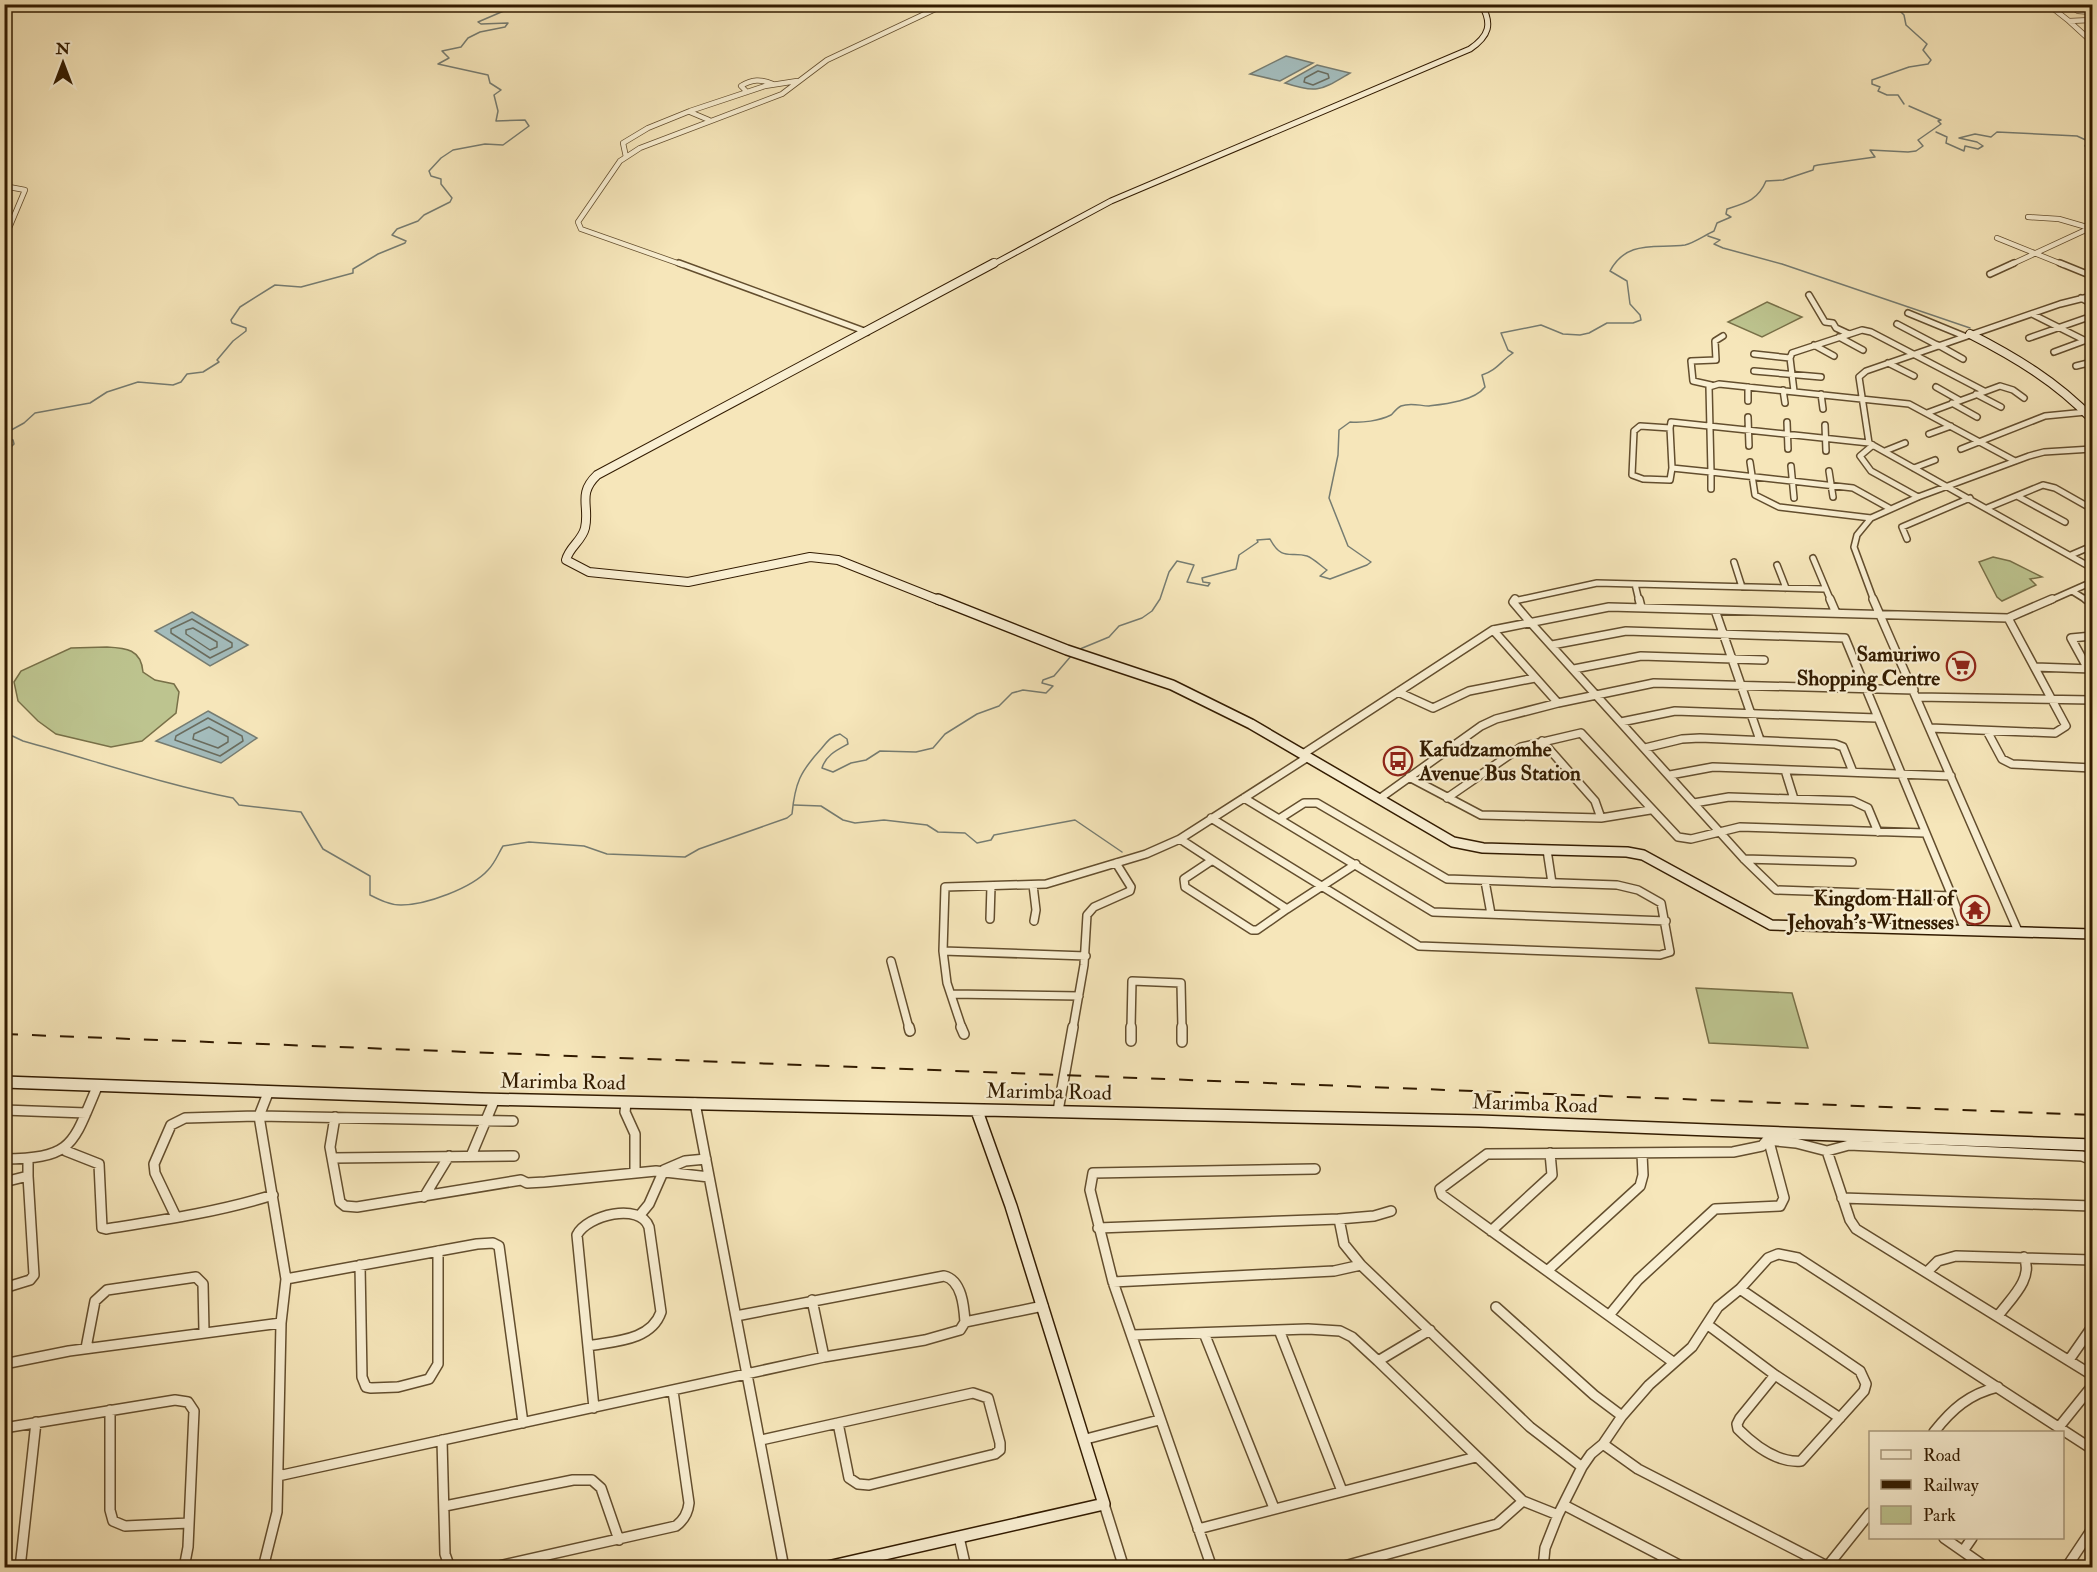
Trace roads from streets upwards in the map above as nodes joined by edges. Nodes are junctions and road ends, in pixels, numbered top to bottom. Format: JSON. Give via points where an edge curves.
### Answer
{"nodes":[{"id":1,"x":946,"y":4,"type":"edge"},
{"id":2,"x":1481,"y":4,"type":"edge"},
{"id":3,"x":2090,"y":4,"type":"edge"},
{"id":4,"x":2049,"y":5,"type":"edge"},
{"id":5,"x":2069,"y":5,"type":"edge"},
{"id":6,"x":2092,"y":12,"type":"edge"},
{"id":7,"x":2092,"y":20,"type":"edge"},
{"id":8,"x":2069,"y":21,"type":"junction"},
{"id":9,"x":2081,"y":33,"type":"junction"},
{"id":10,"x":2092,"y":33,"type":"edge"},
{"id":11,"x":2092,"y":42,"type":"edge"},
{"id":12,"x":800,"y":81,"type":"junction"},
{"id":13,"x":775,"y":85,"type":"junction"},
{"id":14,"x":747,"y":92,"type":"junction"},
{"id":15,"x":731,"y":97,"type":"junction"},
{"id":16,"x":751,"y":106,"type":"junction"},
{"id":17,"x":690,"y":112,"type":"junction"},
{"id":18,"x":708,"y":120,"type":"junction"},
{"id":19,"x":626,"y":157,"type":"junction"},
{"id":20,"x":4,"y":186,"type":"edge"},
{"id":21,"x":2028,"y":218,"type":"dead end"},
{"id":22,"x":2091,"y":227,"type":"edge"},
{"id":23,"x":6,"y":228,"type":"edge"},
{"id":24,"x":1998,"y":238,"type":"dead end"},
{"id":25,"x":4,"y":240,"type":"edge"},
{"id":26,"x":2034,"y":253,"type":"junction"},
{"id":27,"x":1990,"y":274,"type":"dead end"},
{"id":28,"x":2092,"y":276,"type":"edge"},
{"id":29,"x":1809,"y":295,"type":"dead end"},
{"id":30,"x":2092,"y":296,"type":"edge"},
{"id":31,"x":2081,"y":298,"type":"junction"},
{"id":32,"x":2092,"y":304,"type":"edge"},
{"id":33,"x":1908,"y":313,"type":"dead end"},
{"id":34,"x":2032,"y":314,"type":"junction"},
{"id":35,"x":2092,"y":316,"type":"edge"},
{"id":36,"x":1897,"y":324,"type":"dead end"},
{"id":37,"x":2060,"y":327,"type":"junction"},
{"id":38,"x":867,"y":332,"type":"junction"},
{"id":39,"x":1848,"y":334,"type":"junction"},
{"id":40,"x":1967,"y":335,"type":"junction"},
{"id":41,"x":1723,"y":336,"type":"dead end"},
{"id":42,"x":1839,"y":337,"type":"junction"},
{"id":43,"x":2029,"y":338,"type":"dead end"},
{"id":44,"x":2092,"y":338,"type":"edge"},
{"id":45,"x":2086,"y":341,"type":"junction"},
{"id":46,"x":2092,"y":344,"type":"edge"},
{"id":47,"x":1814,"y":345,"type":"junction"},
{"id":48,"x":1937,"y":345,"type":"junction"},
{"id":49,"x":1863,"y":350,"type":"dead end"},
{"id":50,"x":2054,"y":352,"type":"dead end"},
{"id":51,"x":1754,"y":354,"type":"dead end"},
{"id":52,"x":1913,"y":354,"type":"junction"},
{"id":53,"x":1834,"y":356,"type":"dead end"},
{"id":54,"x":1790,"y":358,"type":"junction"},
{"id":55,"x":1963,"y":359,"type":"dead end"},
{"id":56,"x":2092,"y":362,"type":"edge"},
{"id":57,"x":1888,"y":363,"type":"junction"},
{"id":58,"x":2076,"y":366,"type":"dead end"},
{"id":59,"x":1754,"y":371,"type":"dead end"},
{"id":60,"x":1792,"y":374,"type":"junction"},
{"id":61,"x":1914,"y":376,"type":"dead end"},
{"id":62,"x":1821,"y":377,"type":"dead end"},
{"id":63,"x":1711,"y":385,"type":"junction"},
{"id":64,"x":1748,"y":387,"type":"junction"},
{"id":65,"x":1936,"y":387,"type":"dead end"},
{"id":66,"x":1783,"y":390,"type":"junction"},
{"id":67,"x":1794,"y":391,"type":"junction"},
{"id":68,"x":1984,"y":391,"type":"junction"},
{"id":69,"x":1821,"y":394,"type":"junction"},
{"id":70,"x":1976,"y":394,"type":"junction"},
{"id":71,"x":2024,"y":398,"type":"dead end"},
{"id":72,"x":1862,"y":399,"type":"junction"},
{"id":73,"x":1959,"y":400,"type":"junction"},
{"id":74,"x":1748,"y":401,"type":"dead end"},
{"id":75,"x":1785,"y":403,"type":"dead end"},
{"id":76,"x":1952,"y":403,"type":"junction"},
{"id":77,"x":2001,"y":407,"type":"dead end"},
{"id":78,"x":1823,"y":409,"type":"dead end"},
{"id":79,"x":2086,"y":412,"type":"junction"},
{"id":80,"x":1927,"y":413,"type":"junction"},
{"id":81,"x":1748,"y":417,"type":"dead end"},
{"id":82,"x":1977,"y":417,"type":"dead end"},
{"id":83,"x":2092,"y":419,"type":"edge"},
{"id":84,"x":1787,"y":422,"type":"dead end"},
{"id":85,"x":1825,"y":424,"type":"dead end"},
{"id":86,"x":1710,"y":426,"type":"junction"},
{"id":87,"x":1951,"y":426,"type":"junction"},
{"id":88,"x":1670,"y":428,"type":"junction"},
{"id":89,"x":1749,"y":431,"type":"junction"},
{"id":90,"x":1787,"y":434,"type":"junction"},
{"id":91,"x":1929,"y":434,"type":"dead end"},
{"id":92,"x":1826,"y":438,"type":"junction"},
{"id":93,"x":1979,"y":441,"type":"junction"},
{"id":94,"x":1905,"y":443,"type":"dead end"},
{"id":95,"x":1871,"y":444,"type":"junction"},
{"id":96,"x":1749,"y":446,"type":"dead end"},
{"id":97,"x":1788,"y":449,"type":"dead end"},
{"id":98,"x":1961,"y":449,"type":"dead end"},
{"id":99,"x":2092,"y":449,"type":"edge"},
{"id":100,"x":1885,"y":451,"type":"junction"},
{"id":101,"x":1827,"y":452,"type":"dead end"},
{"id":102,"x":1935,"y":460,"type":"dead end"},
{"id":103,"x":2014,"y":461,"type":"junction"},
{"id":104,"x":1750,"y":462,"type":"dead end"},
{"id":105,"x":1791,"y":466,"type":"dead end"},
{"id":106,"x":1672,"y":468,"type":"junction"},
{"id":107,"x":1914,"y":468,"type":"junction"},
{"id":108,"x":1829,"y":471,"type":"dead end"},
{"id":109,"x":1712,"y":472,"type":"junction"},
{"id":110,"x":1752,"y":477,"type":"junction"},
{"id":111,"x":1794,"y":481,"type":"junction"},
{"id":112,"x":1832,"y":486,"type":"junction"},
{"id":113,"x":1947,"y":486,"type":"junction"},
{"id":114,"x":1711,"y":489,"type":"dead end"},
{"id":115,"x":2017,"y":495,"type":"junction"},
{"id":116,"x":1833,"y":497,"type":"dead end"},
{"id":117,"x":1918,"y":497,"type":"junction"},
{"id":118,"x":1794,"y":498,"type":"dead end"},
{"id":119,"x":1970,"y":498,"type":"junction"},
{"id":120,"x":1889,"y":508,"type":"junction"},
{"id":121,"x":1987,"y":508,"type":"junction"},
{"id":122,"x":2092,"y":509,"type":"edge"},
{"id":123,"x":1871,"y":518,"type":"junction"},
{"id":124,"x":2065,"y":522,"type":"dead end"},
{"id":125,"x":1906,"y":539,"type":"dead end"},
{"id":126,"x":2092,"y":546,"type":"edge"},
{"id":127,"x":2071,"y":555,"type":"junction"},
{"id":128,"x":1813,"y":558,"type":"dead end"},
{"id":129,"x":1734,"y":562,"type":"dead end"},
{"id":130,"x":1777,"y":565,"type":"dead end"},
{"id":131,"x":2092,"y":568,"type":"edge"},
{"id":132,"x":2092,"y":582,"type":"edge"},
{"id":133,"x":1635,"y":584,"type":"junction"},
{"id":134,"x":1742,"y":587,"type":"junction"},
{"id":135,"x":1786,"y":588,"type":"junction"},
{"id":136,"x":1825,"y":589,"type":"junction"},
{"id":137,"x":2072,"y":591,"type":"junction"},
{"id":138,"x":2092,"y":603,"type":"edge"},
{"id":139,"x":1641,"y":607,"type":"junction"},
{"id":140,"x":1715,"y":610,"type":"junction"},
{"id":141,"x":1836,"y":613,"type":"junction"},
{"id":142,"x":1879,"y":614,"type":"junction"},
{"id":143,"x":2008,"y":618,"type":"junction"},
{"id":144,"x":1530,"y":622,"type":"junction"},
{"id":145,"x":1493,"y":630,"type":"junction"},
{"id":146,"x":1724,"y":633,"type":"junction"},
{"id":147,"x":2092,"y":636,"type":"edge"},
{"id":148,"x":1552,"y":645,"type":"junction"},
{"id":149,"x":1733,"y":659,"type":"junction"},
{"id":150,"x":1764,"y":660,"type":"dead end"},
{"id":151,"x":2035,"y":667,"type":"junction"},
{"id":152,"x":1574,"y":669,"type":"junction"},
{"id":153,"x":2090,"y":669,"type":"edge"},
{"id":154,"x":1535,"y":678,"type":"junction"},
{"id":155,"x":1742,"y":686,"type":"junction"},
{"id":156,"x":1867,"y":690,"type":"junction"},
{"id":157,"x":1398,"y":692,"type":"junction"},
{"id":158,"x":1915,"y":694,"type":"junction"},
{"id":159,"x":1597,"y":695,"type":"junction"},
{"id":160,"x":2052,"y":699,"type":"junction"},
{"id":161,"x":2092,"y":700,"type":"edge"},
{"id":162,"x":1558,"y":703,"type":"junction"},
{"id":163,"x":1750,"y":714,"type":"junction"},
{"id":164,"x":1877,"y":718,"type":"junction"},
{"id":165,"x":1622,"y":722,"type":"junction"},
{"id":166,"x":1930,"y":728,"type":"junction"},
{"id":167,"x":1987,"y":730,"type":"junction"},
{"id":168,"x":1760,"y":740,"type":"junction"},
{"id":169,"x":1542,"y":741,"type":"junction"},
{"id":170,"x":1645,"y":748,"type":"junction"},
{"id":171,"x":1305,"y":756,"type":"junction"},
{"id":172,"x":2092,"y":768,"type":"edge"},
{"id":173,"x":1785,"y":770,"type":"junction"},
{"id":174,"x":1853,"y":772,"type":"junction"},
{"id":175,"x":1901,"y":774,"type":"junction"},
{"id":176,"x":1670,"y":776,"type":"junction"},
{"id":177,"x":1951,"y":776,"type":"junction"},
{"id":178,"x":1409,"y":777,"type":"junction"},
{"id":179,"x":1244,"y":798,"type":"junction"},
{"id":180,"x":1447,"y":798,"type":"junction"},
{"id":181,"x":1378,"y":799,"type":"junction"},
{"id":182,"x":1794,"y":799,"type":"junction"},
{"id":183,"x":1694,"y":803,"type":"junction"},
{"id":184,"x":1650,"y":810,"type":"junction"},
{"id":185,"x":1211,"y":818,"type":"junction"},
{"id":186,"x":1601,"y":818,"type":"junction"},
{"id":187,"x":1279,"y":819,"type":"junction"},
{"id":188,"x":1720,"y":832,"type":"junction"},
{"id":189,"x":1878,"y":832,"type":"junction"},
{"id":190,"x":1925,"y":833,"type":"junction"},
{"id":191,"x":1180,"y":839,"type":"junction"},
{"id":192,"x":1547,"y":850,"type":"junction"},
{"id":193,"x":1744,"y":859,"type":"junction"},
{"id":194,"x":1211,"y":861,"type":"junction"},
{"id":195,"x":1852,"y":862,"type":"dead end"},
{"id":196,"x":1116,"y":863,"type":"junction"},
{"id":197,"x":1356,"y":864,"type":"junction"},
{"id":198,"x":1485,"y":881,"type":"junction"},
{"id":199,"x":1552,"y":883,"type":"junction"},
{"id":200,"x":1034,"y":885,"type":"junction"},
{"id":201,"x":992,"y":886,"type":"junction"},
{"id":202,"x":1322,"y":888,"type":"junction"},
{"id":203,"x":1952,"y":896,"type":"junction"},
{"id":204,"x":1287,"y":909,"type":"junction"},
{"id":205,"x":1491,"y":914,"type":"junction"},
{"id":206,"x":990,"y":919,"type":"dead end"},
{"id":207,"x":1034,"y":921,"type":"dead end"},
{"id":208,"x":1666,"y":921,"type":"junction"},
{"id":209,"x":1965,"y":930,"type":"junction"},
{"id":210,"x":2018,"y":932,"type":"junction"},
{"id":211,"x":2092,"y":934,"type":"edge"},
{"id":212,"x":943,"y":951,"type":"junction"},
{"id":213,"x":1086,"y":956,"type":"junction"},
{"id":214,"x":891,"y":961,"type":"dead end"},
{"id":215,"x":951,"y":994,"type":"junction"},
{"id":216,"x":1079,"y":996,"type":"junction"},
{"id":217,"x":910,"y":1031,"type":"dead end"},
{"id":218,"x":964,"y":1034,"type":"dead end"},
{"id":219,"x":1131,"y":1041,"type":"dead end"},
{"id":220,"x":1182,"y":1042,"type":"dead end"},
{"id":221,"x":4,"y":1082,"type":"edge"},
{"id":222,"x":98,"y":1087,"type":"junction"},
{"id":223,"x":268,"y":1093,"type":"junction"},
{"id":224,"x":494,"y":1101,"type":"junction"},
{"id":225,"x":626,"y":1102,"type":"junction"},
{"id":226,"x":695,"y":1103,"type":"junction"},
{"id":227,"x":4,"y":1110,"type":"edge"},
{"id":228,"x":977,"y":1111,"type":"junction"},
{"id":229,"x":1058,"y":1111,"type":"junction"},
{"id":230,"x":86,"y":1113,"type":"junction"},
{"id":231,"x":259,"y":1116,"type":"junction"},
{"id":232,"x":335,"y":1117,"type":"junction"},
{"id":233,"x":487,"y":1121,"type":"junction"},
{"id":234,"x":513,"y":1121,"type":"dead end"},
{"id":235,"x":1768,"y":1135,"type":"junction"},
{"id":236,"x":2092,"y":1145,"type":"edge"},
{"id":237,"x":66,"y":1151,"type":"junction"},
{"id":238,"x":1827,"y":1151,"type":"junction"},
{"id":239,"x":1550,"y":1153,"type":"junction"},
{"id":240,"x":1642,"y":1154,"type":"junction"},
{"id":241,"x":449,"y":1156,"type":"junction"},
{"id":242,"x":471,"y":1156,"type":"junction"},
{"id":243,"x":514,"y":1156,"type":"dead end"},
{"id":244,"x":333,"y":1158,"type":"junction"},
{"id":245,"x":4,"y":1159,"type":"edge"},
{"id":246,"x":28,"y":1159,"type":"junction"},
{"id":247,"x":706,"y":1160,"type":"junction"},
{"id":248,"x":2092,"y":1160,"type":"edge"},
{"id":249,"x":1315,"y":1169,"type":"dead end"},
{"id":250,"x":662,"y":1172,"type":"junction"},
{"id":251,"x":635,"y":1173,"type":"junction"},
{"id":252,"x":28,"y":1176,"type":"junction"},
{"id":253,"x":709,"y":1177,"type":"junction"},
{"id":254,"x":4,"y":1182,"type":"edge"},
{"id":255,"x":273,"y":1195,"type":"junction"},
{"id":256,"x":424,"y":1197,"type":"junction"},
{"id":257,"x":1842,"y":1198,"type":"junction"},
{"id":258,"x":2092,"y":1206,"type":"edge"},
{"id":259,"x":1391,"y":1211,"type":"dead end"},
{"id":260,"x":640,"y":1215,"type":"junction"},
{"id":261,"x":176,"y":1217,"type":"junction"},
{"id":262,"x":1339,"y":1219,"type":"junction"},
{"id":263,"x":1098,"y":1228,"type":"junction"},
{"id":264,"x":1491,"y":1231,"type":"junction"},
{"id":265,"x":438,"y":1251,"type":"junction"},
{"id":266,"x":2024,"y":1257,"type":"junction"},
{"id":267,"x":2092,"y":1260,"type":"edge"},
{"id":268,"x":360,"y":1265,"type":"junction"},
{"id":269,"x":1361,"y":1265,"type":"junction"},
{"id":270,"x":1547,"y":1271,"type":"junction"},
{"id":271,"x":1927,"y":1272,"type":"junction"},
{"id":272,"x":286,"y":1279,"type":"junction"},
{"id":273,"x":1113,"y":1282,"type":"junction"},
{"id":274,"x":4,"y":1288,"type":"edge"},
{"id":275,"x":1740,"y":1289,"type":"junction"},
{"id":276,"x":812,"y":1300,"type":"junction"},
{"id":277,"x":1043,"y":1306,"type":"junction"},
{"id":278,"x":1496,"y":1307,"type":"dead end"},
{"id":279,"x":1611,"y":1313,"type":"junction"},
{"id":280,"x":736,"y":1316,"type":"junction"},
{"id":281,"x":1998,"y":1316,"type":"junction"},
{"id":282,"x":965,"y":1322,"type":"junction"},
{"id":283,"x":281,"y":1323,"type":"junction"},
{"id":284,"x":1708,"y":1325,"type":"junction"},
{"id":285,"x":2092,"y":1327,"type":"edge"},
{"id":286,"x":1279,"y":1330,"type":"junction"},
{"id":287,"x":1430,"y":1330,"type":"junction"},
{"id":288,"x":204,"y":1331,"type":"junction"},
{"id":289,"x":1204,"y":1333,"type":"junction"},
{"id":290,"x":1133,"y":1335,"type":"junction"},
{"id":291,"x":588,"y":1346,"type":"junction"},
{"id":292,"x":86,"y":1348,"type":"junction"},
{"id":293,"x":824,"y":1358,"type":"junction"},
{"id":294,"x":2069,"y":1360,"type":"junction"},
{"id":295,"x":1378,"y":1361,"type":"junction"},
{"id":296,"x":1673,"y":1362,"type":"junction"},
{"id":297,"x":4,"y":1364,"type":"edge"},
{"id":298,"x":746,"y":1374,"type":"junction"},
{"id":299,"x":1775,"y":1375,"type":"junction"},
{"id":300,"x":2092,"y":1375,"type":"edge"},
{"id":301,"x":2092,"y":1386,"type":"edge"},
{"id":302,"x":1998,"y":1387,"type":"junction"},
{"id":303,"x":673,"y":1390,"type":"junction"},
{"id":304,"x":594,"y":1408,"type":"junction"},
{"id":305,"x":110,"y":1410,"type":"junction"},
{"id":306,"x":1622,"y":1416,"type":"junction"},
{"id":307,"x":1840,"y":1418,"type":"junction"},
{"id":308,"x":1159,"y":1420,"type":"junction"},
{"id":309,"x":36,"y":1422,"type":"junction"},
{"id":310,"x":838,"y":1422,"type":"junction"},
{"id":311,"x":523,"y":1423,"type":"junction"},
{"id":312,"x":2059,"y":1427,"type":"junction"},
{"id":313,"x":4,"y":1428,"type":"edge"},
{"id":314,"x":1935,"y":1431,"type":"edge"},
{"id":315,"x":1086,"y":1439,"type":"junction"},
{"id":316,"x":442,"y":1440,"type":"junction"},
{"id":317,"x":761,"y":1440,"type":"junction"},
{"id":318,"x":1603,"y":1444,"type":"junction"},
{"id":319,"x":2092,"y":1449,"type":"edge"},
{"id":320,"x":1476,"y":1457,"type":"junction"},
{"id":321,"x":1582,"y":1467,"type":"junction"},
{"id":322,"x":278,"y":1476,"type":"junction"},
{"id":323,"x":1342,"y":1491,"type":"junction"},
{"id":324,"x":1522,"y":1501,"type":"junction"},
{"id":325,"x":1104,"y":1504,"type":"junction"},
{"id":326,"x":1564,"y":1505,"type":"junction"},
{"id":327,"x":444,"y":1506,"type":"junction"},
{"id":328,"x":1274,"y":1509,"type":"junction"},
{"id":329,"x":1869,"y":1514,"type":"edge"},
{"id":330,"x":1558,"y":1515,"type":"junction"},
{"id":331,"x":189,"y":1523,"type":"junction"},
{"id":332,"x":1198,"y":1529,"type":"junction"},
{"id":333,"x":2092,"y":1529,"type":"edge"},
{"id":334,"x":959,"y":1538,"type":"junction"},
{"id":335,"x":1945,"y":1539,"type":"edge"},
{"id":336,"x":1971,"y":1539,"type":"edge"},
{"id":337,"x":619,"y":1540,"type":"junction"},
{"id":338,"x":1962,"y":1551,"type":"junction"},
{"id":339,"x":1826,"y":1567,"type":"edge"},
{"id":340,"x":20,"y":1568,"type":"edge"},
{"id":341,"x":184,"y":1568,"type":"edge"},
{"id":342,"x":263,"y":1568,"type":"edge"},
{"id":343,"x":450,"y":1568,"type":"edge"},
{"id":344,"x":490,"y":1568,"type":"edge"},
{"id":345,"x":784,"y":1568,"type":"edge"},
{"id":346,"x":823,"y":1568,"type":"edge"},
{"id":347,"x":966,"y":1568,"type":"edge"},
{"id":348,"x":1124,"y":1568,"type":"edge"},
{"id":349,"x":1212,"y":1568,"type":"edge"},
{"id":350,"x":1337,"y":1568,"type":"edge"},
{"id":351,"x":1543,"y":1568,"type":"edge"},
{"id":352,"x":1685,"y":1568,"type":"edge"},
{"id":353,"x":1987,"y":1568,"type":"edge"},
{"id":354,"x":2066,"y":1568,"type":"edge"}],
"edges":[{"from":1,"to":12,"type":"street","via":[[827,60]]},
{"from":2,"to":38,"type":"street","via":[[1490,18],[1490,28],[1470,49],[1111,201]]},
{"from":3,"to":5,"type":"street"},
{"from":4,"to":5,"type":"street"},
{"from":4,"to":8,"type":"street"},
{"from":5,"to":6,"type":"street","via":[[2078,11]]},
{"from":7,"to":8,"type":"street"},
{"from":8,"to":9,"type":"street"},
{"from":9,"to":10,"type":"street"},
{"from":9,"to":11,"type":"street"},
{"from":12,"to":13,"type":"street"},
{"from":12,"to":16,"type":"street"},
{"from":13,"to":14,"type":"street"},
{"from":13,"to":14,"type":"street","via":[[753,80],[741,86]]},
{"from":14,"to":15,"type":"street"},
{"from":15,"to":16,"type":"street"},
{"from":15,"to":17,"type":"street"},
{"from":16,"to":18,"type":"street"},
{"from":17,"to":18,"type":"street"},
{"from":17,"to":19,"type":"street","via":[[631,136],[622,147]]},
{"from":18,"to":19,"type":"street","via":[[647,144]]},
{"from":19,"to":38,"type":"street","via":[[578,221],[580,229]]},
{"from":20,"to":23,"type":"street","via":[[25,190]]},
{"from":21,"to":22,"type":"street","via":[[2059,219]]},
{"from":22,"to":26,"type":"street"},
{"from":23,"to":25,"type":"street"},
{"from":24,"to":26,"type":"street"},
{"from":26,"to":27,"type":"street"},
{"from":26,"to":28,"type":"street"},
{"from":29,"to":39,"type":"street","via":[[1825,322]]},
{"from":30,"to":31,"type":"street"},
{"from":31,"to":32,"type":"street"},
{"from":31,"to":34,"type":"street"},
{"from":33,"to":40,"type":"street"},
{"from":34,"to":37,"type":"street"},
{"from":34,"to":40,"type":"street"},
{"from":35,"to":37,"type":"street"},
{"from":36,"to":48,"type":"street"},
{"from":37,"to":43,"type":"street"},
{"from":37,"to":45,"type":"street"},
{"from":38,"to":171,"type":"street","via":[[592,479],[585,490],[586,527],[568,550],[566,560],[589,572],[688,582],[797,559],[829,558],[1083,656],[1172,685]]},
{"from":39,"to":42,"type":"street"},
{"from":39,"to":52,"type":"street","via":[[1866,331]]},
{"from":40,"to":48,"type":"street"},
{"from":40,"to":79,"type":"street","via":[[2040,374]]},
{"from":41,"to":63,"type":"street","via":[[1715,341],[1716,360],[1691,361],[1693,381]]},
{"from":42,"to":47,"type":"street"},
{"from":42,"to":49,"type":"street"},
{"from":44,"to":45,"type":"street"},
{"from":45,"to":46,"type":"street"},
{"from":45,"to":50,"type":"street"},
{"from":47,"to":53,"type":"street"},
{"from":47,"to":54,"type":"street","via":[[1792,353]]},
{"from":48,"to":52,"type":"street"},
{"from":48,"to":55,"type":"street"},
{"from":51,"to":54,"type":"street"},
{"from":52,"to":57,"type":"street"},
{"from":52,"to":68,"type":"street"},
{"from":54,"to":60,"type":"street"},
{"from":56,"to":58,"type":"street"},
{"from":57,"to":61,"type":"street"},
{"from":57,"to":72,"type":"street","via":[[1860,375]]},
{"from":59,"to":60,"type":"street"},
{"from":60,"to":62,"type":"street"},
{"from":60,"to":67,"type":"street"},
{"from":63,"to":64,"type":"street"},
{"from":63,"to":86,"type":"street"},
{"from":64,"to":66,"type":"street"},
{"from":64,"to":74,"type":"street"},
{"from":65,"to":73,"type":"street"},
{"from":66,"to":67,"type":"street"},
{"from":66,"to":75,"type":"street"},
{"from":67,"to":69,"type":"street"},
{"from":68,"to":70,"type":"street"},
{"from":68,"to":71,"type":"street","via":[[2004,386]]},
{"from":69,"to":72,"type":"street"},
{"from":69,"to":78,"type":"street"},
{"from":70,"to":73,"type":"street"},
{"from":70,"to":77,"type":"street"},
{"from":72,"to":80,"type":"street","via":[[1909,404]]},
{"from":72,"to":95,"type":"street"},
{"from":73,"to":76,"type":"street"},
{"from":76,"to":80,"type":"street"},
{"from":76,"to":82,"type":"street"},
{"from":79,"to":83,"type":"street"},
{"from":79,"to":93,"type":"street","via":[[2045,416]]},
{"from":80,"to":87,"type":"street"},
{"from":81,"to":89,"type":"street"},
{"from":84,"to":90,"type":"street"},
{"from":85,"to":92,"type":"street"},
{"from":86,"to":88,"type":"street","via":[[1671,422]]},
{"from":86,"to":89,"type":"street"},
{"from":86,"to":109,"type":"street"},
{"from":87,"to":91,"type":"street"},
{"from":87,"to":93,"type":"street"},
{"from":88,"to":106,"type":"street"},
{"from":88,"to":106,"type":"street","via":[[1636,427],[1632,475],[1670,480]]},
{"from":89,"to":90,"type":"street"},
{"from":89,"to":96,"type":"street"},
{"from":90,"to":92,"type":"street"},
{"from":90,"to":97,"type":"street"},
{"from":92,"to":95,"type":"street"},
{"from":92,"to":101,"type":"street"},
{"from":93,"to":98,"type":"street"},
{"from":93,"to":103,"type":"street"},
{"from":94,"to":100,"type":"street"},
{"from":95,"to":100,"type":"street"},
{"from":95,"to":117,"type":"street","via":[[1860,456],[1867,468]]},
{"from":99,"to":103,"type":"street","via":[[2044,452]]},
{"from":100,"to":107,"type":"street"},
{"from":102,"to":107,"type":"street"},
{"from":103,"to":113,"type":"street"},
{"from":104,"to":110,"type":"street"},
{"from":105,"to":111,"type":"street"},
{"from":106,"to":109,"type":"street"},
{"from":107,"to":113,"type":"street"},
{"from":108,"to":112,"type":"street"},
{"from":109,"to":110,"type":"street"},
{"from":109,"to":114,"type":"street"},
{"from":110,"to":111,"type":"street"},
{"from":110,"to":123,"type":"street","via":[[1755,495],[1773,506]]},
{"from":111,"to":112,"type":"street"},
{"from":111,"to":118,"type":"street"},
{"from":112,"to":116,"type":"street"},
{"from":112,"to":120,"type":"street","via":[[1859,490]]},
{"from":113,"to":117,"type":"street"},
{"from":113,"to":119,"type":"street"},
{"from":115,"to":121,"type":"street"},
{"from":115,"to":122,"type":"street","via":[[2049,486]]},
{"from":115,"to":124,"type":"street"},
{"from":117,"to":120,"type":"street"},
{"from":119,"to":121,"type":"street"},
{"from":119,"to":125,"type":"street","via":[[1902,527]]},
{"from":120,"to":123,"type":"street"},
{"from":121,"to":127,"type":"street"},
{"from":123,"to":142,"type":"street","via":[[1857,535],[1854,547]]},
{"from":126,"to":127,"type":"street"},
{"from":127,"to":131,"type":"street"},
{"from":128,"to":136,"type":"street"},
{"from":129,"to":134,"type":"street"},
{"from":130,"to":135,"type":"street"},
{"from":132,"to":137,"type":"street"},
{"from":133,"to":134,"type":"street"},
{"from":133,"to":139,"type":"street"},
{"from":133,"to":144,"type":"street","via":[[1588,584],[1515,598],[1514,604]]},
{"from":134,"to":135,"type":"street"},
{"from":135,"to":136,"type":"street"},
{"from":136,"to":141,"type":"street"},
{"from":137,"to":138,"type":"street"},
{"from":137,"to":143,"type":"street"},
{"from":139,"to":140,"type":"street"},
{"from":139,"to":144,"type":"street","via":[[1601,608]]},
{"from":140,"to":141,"type":"street"},
{"from":140,"to":146,"type":"street"},
{"from":141,"to":142,"type":"street"},
{"from":142,"to":143,"type":"street"},
{"from":142,"to":158,"type":"street"},
{"from":143,"to":151,"type":"street"},
{"from":144,"to":145,"type":"street"},
{"from":144,"to":148,"type":"street"},
{"from":145,"to":154,"type":"street"},
{"from":145,"to":157,"type":"street"},
{"from":146,"to":148,"type":"street","via":[[1619,631]]},
{"from":146,"to":149,"type":"street"},
{"from":146,"to":156,"type":"street","via":[[1845,638]]},
{"from":147,"to":153,"type":"street","via":[[2071,638]]},
{"from":148,"to":152,"type":"street"},
{"from":149,"to":150,"type":"street"},
{"from":149,"to":152,"type":"street","via":[[1641,656]]},
{"from":149,"to":155,"type":"street"},
{"from":151,"to":153,"type":"street"},
{"from":151,"to":160,"type":"street"},
{"from":152,"to":159,"type":"street"},
{"from":154,"to":157,"type":"street","via":[[1469,692],[1433,708]]},
{"from":154,"to":162,"type":"street"},
{"from":155,"to":156,"type":"street"},
{"from":155,"to":159,"type":"street","via":[[1654,684]]},
{"from":155,"to":163,"type":"street"},
{"from":156,"to":158,"type":"street"},
{"from":156,"to":164,"type":"street"},
{"from":157,"to":171,"type":"street"},
{"from":158,"to":160,"type":"street"},
{"from":158,"to":166,"type":"street"},
{"from":159,"to":162,"type":"street"},
{"from":159,"to":165,"type":"street"},
{"from":160,"to":161,"type":"street"},
{"from":160,"to":167,"type":"street","via":[[2066,726],[2061,732]]},
{"from":162,"to":178,"type":"street","via":[[1496,718]]},
{"from":163,"to":164,"type":"street"},
{"from":163,"to":165,"type":"street","via":[[1668,711]]},
{"from":163,"to":168,"type":"street"},
{"from":164,"to":175,"type":"street"},
{"from":165,"to":170,"type":"street"},
{"from":166,"to":167,"type":"street"},
{"from":166,"to":177,"type":"street"},
{"from":167,"to":172,"type":"street","via":[[2002,759],[2012,764]]},
{"from":168,"to":170,"type":"street","via":[[1689,739]]},
{"from":168,"to":174,"type":"street","via":[[1840,745]]},
{"from":169,"to":180,"type":"street","via":[[1514,751]]},
{"from":169,"to":184,"type":"street","via":[[1583,734]]},
{"from":169,"to":186,"type":"street","via":[[1595,801]]},
{"from":170,"to":176,"type":"street"},
{"from":171,"to":179,"type":"street"},
{"from":171,"to":181,"type":"street"},
{"from":173,"to":174,"type":"street"},
{"from":173,"to":176,"type":"street","via":[[1713,767]]},
{"from":173,"to":182,"type":"street"},
{"from":174,"to":175,"type":"street"},
{"from":175,"to":177,"type":"street"},
{"from":175,"to":190,"type":"street"},
{"from":176,"to":183,"type":"street"},
{"from":177,"to":210,"type":"street"},
{"from":178,"to":180,"type":"street"},
{"from":178,"to":181,"type":"street"},
{"from":179,"to":185,"type":"street"},
{"from":179,"to":187,"type":"street"},
{"from":180,"to":186,"type":"street","via":[[1481,815]]},
{"from":181,"to":192,"type":"street","via":[[1466,846]]},
{"from":182,"to":183,"type":"street","via":[[1729,797]]},
{"from":182,"to":189,"type":"street","via":[[1857,801],[1868,808]]},
{"from":183,"to":188,"type":"street"},
{"from":184,"to":186,"type":"street"},
{"from":184,"to":188,"type":"street","via":[[1678,837],[1691,839]]},
{"from":185,"to":191,"type":"street"},
{"from":185,"to":202,"type":"street"},
{"from":187,"to":197,"type":"street"},
{"from":187,"to":198,"type":"street","via":[[1304,803],[1317,803],[1447,879]]},
{"from":188,"to":189,"type":"street","via":[[1740,827]]},
{"from":188,"to":193,"type":"street"},
{"from":189,"to":190,"type":"street"},
{"from":190,"to":203,"type":"street"},
{"from":191,"to":194,"type":"street"},
{"from":191,"to":196,"type":"street"},
{"from":192,"to":199,"type":"street"},
{"from":192,"to":209,"type":"street","via":[[1643,855],[1771,925]]},
{"from":193,"to":195,"type":"street"},
{"from":193,"to":203,"type":"street","via":[[1771,886],[1783,891]]},
{"from":194,"to":204,"type":"street"},
{"from":194,"to":204,"type":"street","via":[[1184,879],[1185,887],[1252,930]]},
{"from":196,"to":200,"type":"street"},
{"from":196,"to":213,"type":"street","via":[[1130,891],[1087,915]]},
{"from":197,"to":202,"type":"street"},
{"from":197,"to":205,"type":"street","via":[[1433,912]]},
{"from":198,"to":199,"type":"street"},
{"from":198,"to":205,"type":"street"},
{"from":199,"to":208,"type":"street","via":[[1632,888],[1661,903]]},
{"from":200,"to":201,"type":"street"},
{"from":200,"to":207,"type":"street"},
{"from":201,"to":206,"type":"street"},
{"from":201,"to":212,"type":"street","via":[[945,887]]},
{"from":202,"to":204,"type":"street"},
{"from":202,"to":208,"type":"street","via":[[1413,943],[1426,946],[1660,955],[1671,949]]},
{"from":203,"to":209,"type":"street"},
{"from":205,"to":208,"type":"street"},
{"from":209,"to":210,"type":"street"},
{"from":210,"to":211,"type":"street"},
{"from":212,"to":213,"type":"street"},
{"from":212,"to":215,"type":"street"},
{"from":213,"to":216,"type":"street"},
{"from":214,"to":217,"type":"street"},
{"from":215,"to":216,"type":"street"},
{"from":215,"to":218,"type":"street"},
{"from":216,"to":229,"type":"street"},
{"from":219,"to":220,"type":"street","via":[[1132,981],[1181,983]]},
{"from":221,"to":222,"type":"street","name":"Marimba Road"},
{"from":222,"to":223,"type":"street","name":"Marimba Road"},
{"from":222,"to":230,"type":"street"},
{"from":223,"to":224,"type":"street","name":"Marimba Road"},
{"from":223,"to":231,"type":"street"},
{"from":224,"to":225,"type":"street","name":"Marimba Road"},
{"from":224,"to":233,"type":"street"},
{"from":225,"to":226,"type":"street","name":"Marimba Road"},
{"from":225,"to":251,"type":"street","via":[[625,1112],[635,1134]]},
{"from":226,"to":228,"type":"street","name":"Marimba Road"},
{"from":226,"to":247,"type":"street"},
{"from":227,"to":230,"type":"street"},
{"from":228,"to":229,"type":"street","name":"Marimba Road"},
{"from":228,"to":277,"type":"street"},
{"from":229,"to":235,"type":"street","name":"Marimba Road"},
{"from":230,"to":237,"type":"street"},
{"from":231,"to":232,"type":"street"},
{"from":231,"to":255,"type":"street"},
{"from":231,"to":261,"type":"street","via":[[185,1118],[171,1125],[154,1164]]},
{"from":232,"to":233,"type":"street"},
{"from":232,"to":244,"type":"street","via":[[330,1147]]},
{"from":233,"to":234,"type":"street"},
{"from":233,"to":242,"type":"street"},
{"from":235,"to":236,"type":"street","name":"Marimba Road"},
{"from":235,"to":238,"type":"street"},
{"from":235,"to":240,"type":"street","via":[[1762,1146],[1733,1152]]},
{"from":235,"to":279,"type":"street","via":[[1784,1198],[1780,1206],[1721,1207],[1710,1212],[1638,1280]]},
{"from":237,"to":246,"type":"street","via":[[48,1158]]},
{"from":237,"to":261,"type":"street","via":[[99,1164],[102,1228]]},
{"from":238,"to":248,"type":"street","via":[[1849,1145],[1969,1149],[2082,1156]]},
{"from":238,"to":257,"type":"street"},
{"from":239,"to":240,"type":"street"},
{"from":239,"to":264,"type":"street","via":[[1552,1175]]},
{"from":239,"to":264,"type":"street","via":[[1487,1154],[1440,1189],[1442,1195]]},
{"from":240,"to":270,"type":"street","via":[[1640,1186]]},
{"from":241,"to":242,"type":"street"},
{"from":241,"to":244,"type":"street"},
{"from":241,"to":256,"type":"street"},
{"from":242,"to":243,"type":"street"},
{"from":244,"to":256,"type":"street","via":[[340,1203],[345,1206]]},
{"from":245,"to":246,"type":"street"},
{"from":246,"to":252,"type":"street"},
{"from":247,"to":250,"type":"street","via":[[681,1160]]},
{"from":247,"to":253,"type":"street"},
{"from":249,"to":263,"type":"street","via":[[1093,1173],[1090,1190]]},
{"from":250,"to":251,"type":"street"},
{"from":250,"to":253,"type":"street"},
{"from":250,"to":260,"type":"street","via":[[649,1205]]},
{"from":251,"to":256,"type":"street","via":[[546,1182],[521,1180]]},
{"from":252,"to":254,"type":"street"},
{"from":252,"to":274,"type":"street","via":[[34,1275]]},
{"from":253,"to":280,"type":"street"},
{"from":255,"to":261,"type":"street"},
{"from":255,"to":272,"type":"street"},
{"from":257,"to":258,"type":"street"},
{"from":257,"to":271,"type":"street","via":[[1856,1229]]},
{"from":259,"to":262,"type":"street"},
{"from":260,"to":291,"type":"street","via":[[591,1222],[579,1230]]},
{"from":260,"to":291,"type":"street","via":[[649,1227],[659,1319],[644,1333]]},
{"from":262,"to":263,"type":"street"},
{"from":262,"to":269,"type":"street","via":[[1344,1244]]},
{"from":263,"to":273,"type":"street"},
{"from":264,"to":270,"type":"street"},
{"from":265,"to":268,"type":"street"},
{"from":265,"to":268,"type":"street","via":[[435,1372],[424,1381],[376,1390],[366,1387],[362,1377]]},
{"from":265,"to":311,"type":"street","via":[[485,1243],[493,1243],[501,1250]]},
{"from":266,"to":267,"type":"street"},
{"from":266,"to":271,"type":"street","via":[[1945,1257]]},
{"from":266,"to":281,"type":"street","via":[[2028,1266],[2025,1279]]},
{"from":268,"to":272,"type":"street"},
{"from":269,"to":273,"type":"street","via":[[1334,1271]]},
{"from":269,"to":287,"type":"street"},
{"from":270,"to":279,"type":"street"},
{"from":271,"to":281,"type":"street"},
{"from":272,"to":283,"type":"street"},
{"from":273,"to":290,"type":"street"},
{"from":275,"to":284,"type":"street","via":[[1718,1307]]},
{"from":275,"to":302,"type":"street","via":[[1772,1255],[1793,1256]]},
{"from":275,"to":307,"type":"street","via":[[1860,1371],[1866,1384],[1864,1391]]},
{"from":276,"to":280,"type":"street"},
{"from":276,"to":282,"type":"street","via":[[945,1276],[957,1286]]},
{"from":276,"to":293,"type":"street"},
{"from":277,"to":282,"type":"street"},
{"from":277,"to":315,"type":"street"},
{"from":278,"to":306,"type":"street"},
{"from":279,"to":296,"type":"street"},
{"from":280,"to":298,"type":"street"},
{"from":281,"to":294,"type":"street"},
{"from":282,"to":293,"type":"street","via":[[954,1332]]},
{"from":283,"to":288,"type":"street"},
{"from":283,"to":322,"type":"street"},
{"from":284,"to":296,"type":"street","via":[[1692,1347]]},
{"from":284,"to":299,"type":"street"},
{"from":285,"to":294,"type":"street"},
{"from":286,"to":289,"type":"street"},
{"from":286,"to":295,"type":"street","via":[[1340,1331]]},
{"from":286,"to":323,"type":"street"},
{"from":287,"to":295,"type":"street"},
{"from":287,"to":321,"type":"street","via":[[1530,1427]]},
{"from":288,"to":292,"type":"street"},
{"from":288,"to":292,"type":"street","via":[[203,1284],[196,1277],[129,1286],[106,1290],[95,1301]]},
{"from":289,"to":290,"type":"street"},
{"from":289,"to":328,"type":"street"},
{"from":290,"to":308,"type":"street"},
{"from":291,"to":304,"type":"street"},
{"from":292,"to":297,"type":"street"},
{"from":293,"to":298,"type":"street"},
{"from":294,"to":300,"type":"street"},
{"from":295,"to":320,"type":"street"},
{"from":296,"to":306,"type":"street"},
{"from":298,"to":303,"type":"street"},
{"from":298,"to":317,"type":"street"},
{"from":299,"to":307,"type":"street"},
{"from":299,"to":307,"type":"street","via":[[1737,1424],[1742,1433],[1766,1449],[1786,1461],[1801,1461]]},
{"from":301,"to":312,"type":"street"},
{"from":302,"to":312,"type":"street"},
{"from":302,"to":314,"type":"street","via":[[1978,1391],[1965,1399]]},
{"from":303,"to":304,"type":"street"},
{"from":303,"to":337,"type":"street","via":[[689,1503],[686,1517],[676,1526]]},
{"from":304,"to":311,"type":"street"},
{"from":305,"to":309,"type":"street"},
{"from":305,"to":331,"type":"street","via":[[113,1521],[124,1526]]},
{"from":305,"to":331,"type":"street","via":[[176,1400],[192,1406]]},
{"from":306,"to":318,"type":"street"},
{"from":308,"to":315,"type":"street"},
{"from":308,"to":332,"type":"street"},
{"from":309,"to":313,"type":"street"},
{"from":309,"to":340,"type":"street"},
{"from":310,"to":310,"type":"street","via":[[979,1393],[987,1398],[1000,1450],[859,1485],[849,1478]]},
{"from":310,"to":317,"type":"street"},
{"from":311,"to":316,"type":"street"},
{"from":312,"to":319,"type":"street"},
{"from":315,"to":325,"type":"street"},
{"from":316,"to":322,"type":"street"},
{"from":316,"to":327,"type":"street"},
{"from":317,"to":345,"type":"street"},
{"from":318,"to":321,"type":"street"},
{"from":318,"to":339,"type":"street","via":[[1638,1469]]},
{"from":320,"to":323,"type":"street"},
{"from":320,"to":324,"type":"street"},
{"from":321,"to":326,"type":"street"},
{"from":322,"to":342,"type":"street","via":[[277,1512]]},
{"from":323,"to":328,"type":"street"},
{"from":324,"to":330,"type":"street"},
{"from":324,"to":350,"type":"street","via":[[1497,1524]]},
{"from":325,"to":334,"type":"street"},
{"from":325,"to":348,"type":"street"},
{"from":326,"to":330,"type":"street"},
{"from":326,"to":352,"type":"street"},
{"from":327,"to":337,"type":"street","via":[[573,1480],[592,1480],[601,1488]]},
{"from":327,"to":343,"type":"street","via":[[445,1554]]},
{"from":328,"to":332,"type":"street"},
{"from":329,"to":339,"type":"street"},
{"from":330,"to":351,"type":"street","via":[[1545,1548]]},
{"from":331,"to":341,"type":"street"},
{"from":332,"to":349,"type":"street"},
{"from":333,"to":354,"type":"street"},
{"from":334,"to":346,"type":"street"},
{"from":334,"to":347,"type":"street"},
{"from":335,"to":338,"type":"street"},
{"from":336,"to":338,"type":"street"},
{"from":337,"to":344,"type":"street"},
{"from":338,"to":353,"type":"street"}]}
